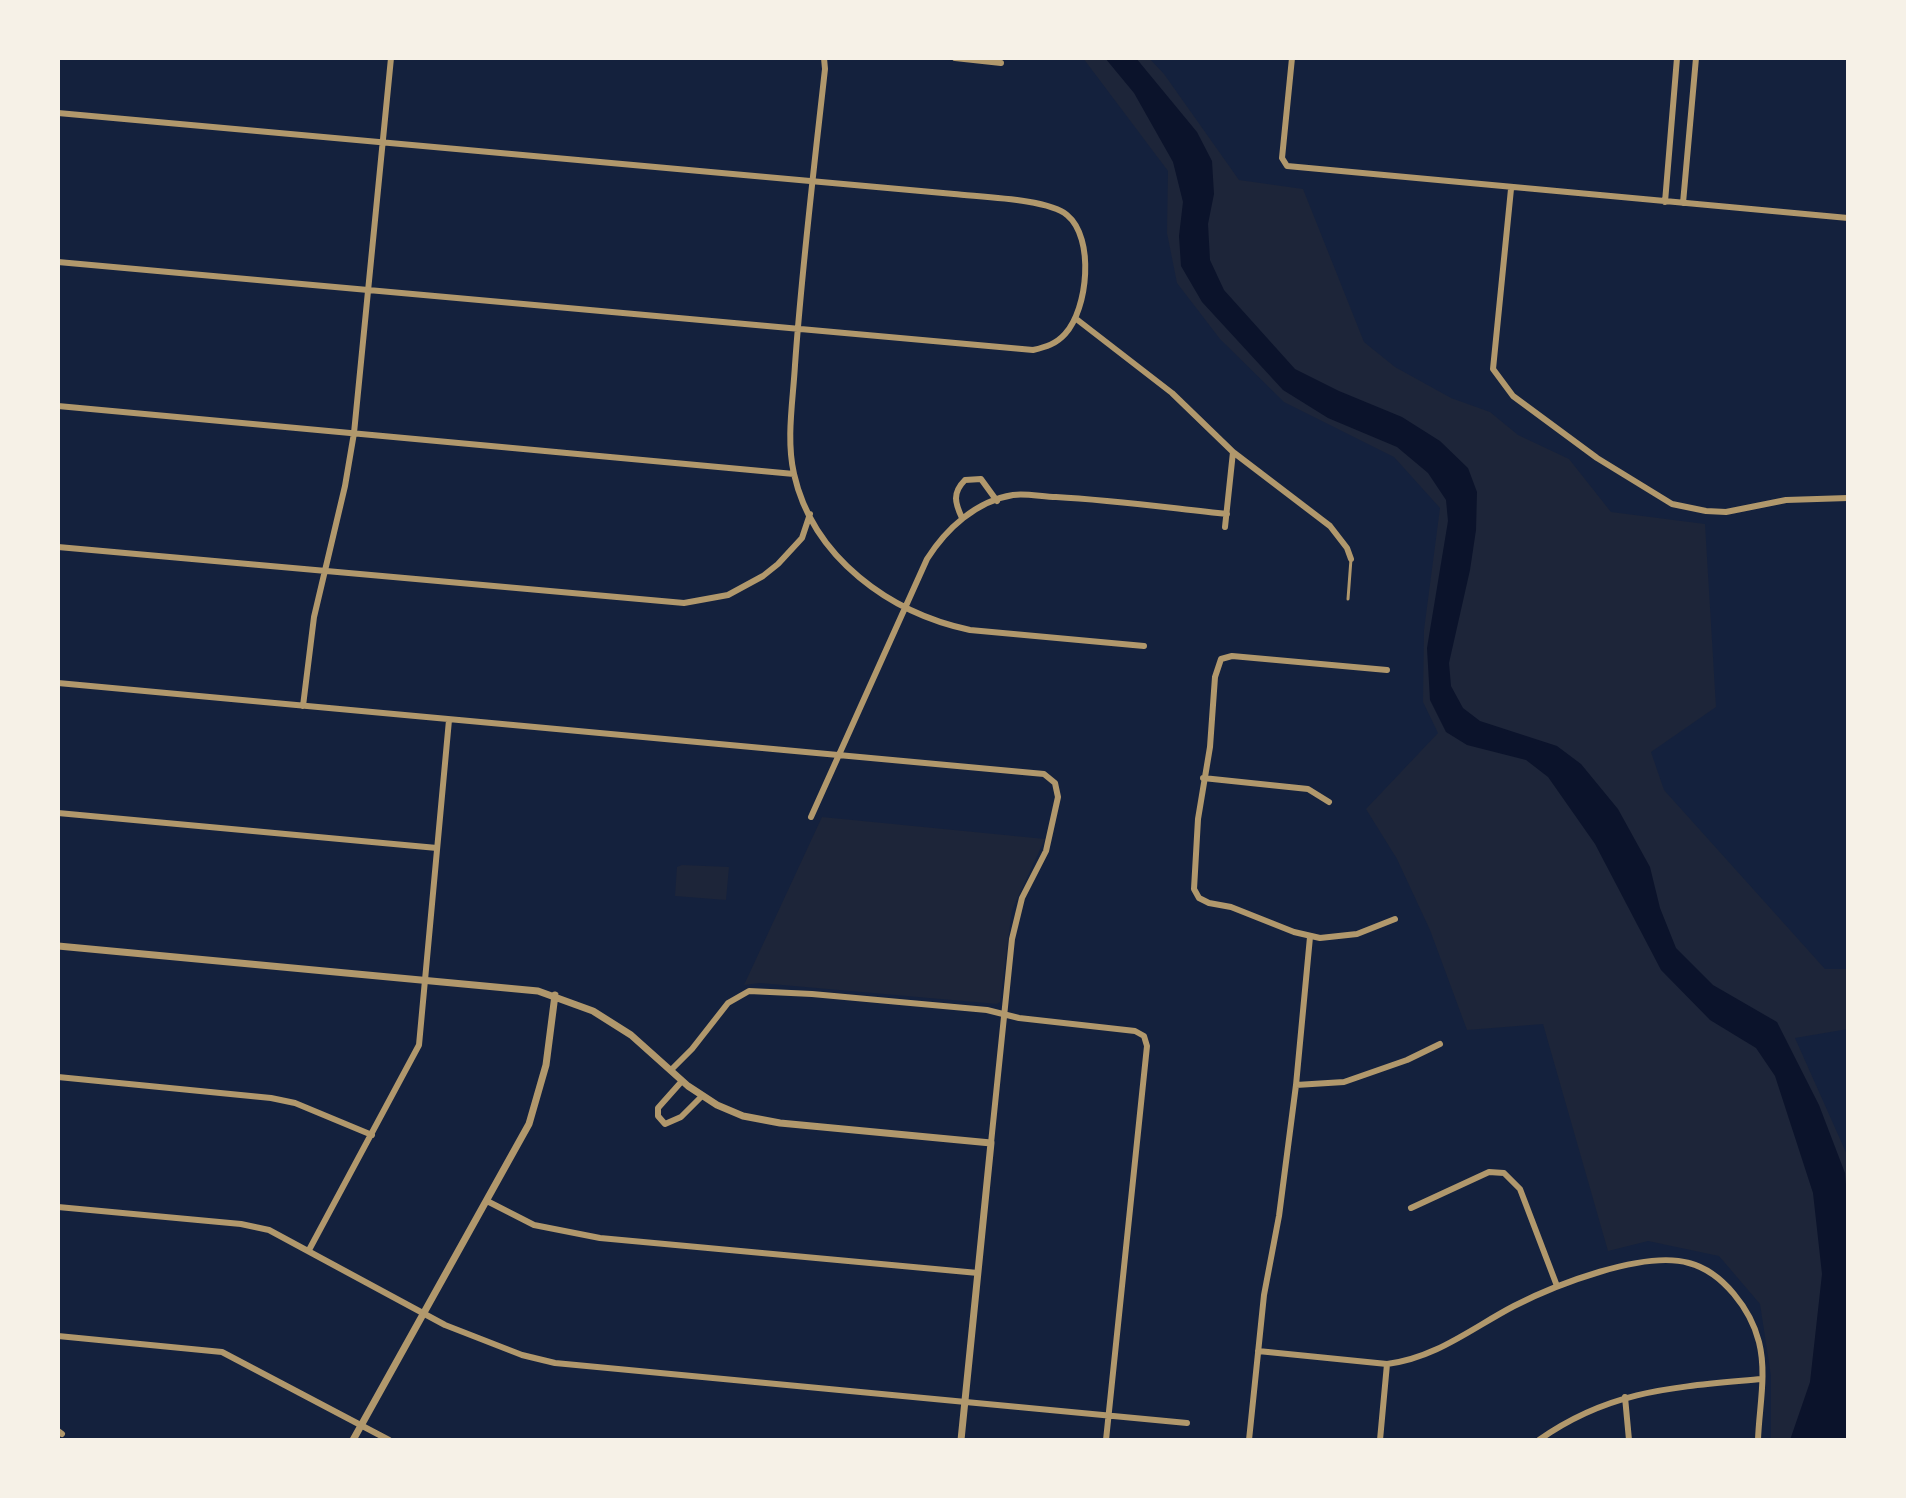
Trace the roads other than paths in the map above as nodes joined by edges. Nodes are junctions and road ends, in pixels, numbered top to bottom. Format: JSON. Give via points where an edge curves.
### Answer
{"nodes":[{"id":1,"x":391,"y":58,"type":"edge"},
{"id":2,"x":824,"y":58,"type":"edge"},
{"id":3,"x":955,"y":58,"type":"edge"},
{"id":4,"x":1292,"y":58,"type":"edge"},
{"id":5,"x":1677,"y":58,"type":"edge"},
{"id":6,"x":1696,"y":58,"type":"edge"},
{"id":7,"x":1001,"y":63,"type":"dead end"},
{"id":8,"x":58,"y":113,"type":"edge"},
{"id":9,"x":384,"y":142,"type":"junction"},
{"id":10,"x":813,"y":182,"type":"junction"},
{"id":11,"x":1511,"y":189,"type":"junction"},
{"id":12,"x":1665,"y":202,"type":"junction"},
{"id":13,"x":1683,"y":203,"type":"junction"},
{"id":14,"x":1848,"y":218,"type":"edge"},
{"id":15,"x":58,"y":262,"type":"edge"},
{"id":16,"x":368,"y":290,"type":"junction"},
{"id":17,"x":1075,"y":318,"type":"junction"},
{"id":18,"x":797,"y":329,"type":"junction"},
{"id":19,"x":58,"y":406,"type":"edge"},
{"id":20,"x":354,"y":433,"type":"junction"},
{"id":21,"x":1233,"y":452,"type":"junction"},
{"id":22,"x":794,"y":474,"type":"junction"},
{"id":23,"x":1848,"y":498,"type":"edge"},
{"id":24,"x":997,"y":501,"type":"junction"},
{"id":25,"x":810,"y":514,"type":"junction"},
{"id":26,"x":1227,"y":514,"type":"junction"},
{"id":27,"x":962,"y":518,"type":"junction"},
{"id":28,"x":1225,"y":527,"type":"dead end"},
{"id":29,"x":58,"y":547,"type":"edge"},
{"id":30,"x":1351,"y":559,"type":"joint"},
{"id":31,"x":324,"y":573,"type":"junction"},
{"id":32,"x":1348,"y":599,"type":"dead end"},
{"id":33,"x":905,"y":608,"type":"junction"},
{"id":34,"x":1144,"y":646,"type":"dead end"},
{"id":35,"x":1387,"y":670,"type":"dead end"},
{"id":36,"x":58,"y":683,"type":"edge"},
{"id":37,"x":303,"y":706,"type":"junction"},
{"id":38,"x":449,"y":720,"type":"junction"},
{"id":39,"x":839,"y":755,"type":"junction"},
{"id":40,"x":1203,"y":778,"type":"junction"},
{"id":41,"x":1329,"y":802,"type":"dead end"},
{"id":42,"x":58,"y":813,"type":"edge"},
{"id":43,"x":811,"y":817,"type":"dead end"},
{"id":44,"x":437,"y":848,"type":"junction"},
{"id":45,"x":1395,"y":919,"type":"dead end"},
{"id":46,"x":1310,"y":937,"type":"junction"},
{"id":47,"x":58,"y":946,"type":"edge"},
{"id":48,"x":424,"y":979,"type":"junction"},
{"id":49,"x":555,"y":995,"type":"junction"},
{"id":50,"x":1004,"y":1014,"type":"junction"},
{"id":51,"x":1440,"y":1044,"type":"dead end"},
{"id":52,"x":671,"y":1070,"type":"junction"},
{"id":53,"x":58,"y":1077,"type":"edge"},
{"id":54,"x":682,"y":1081,"type":"junction"},
{"id":55,"x":1296,"y":1085,"type":"junction"},
{"id":56,"x":702,"y":1096,"type":"junction"},
{"id":57,"x":372,"y":1135,"type":"junction"},
{"id":58,"x":991,"y":1143,"type":"junction"},
{"id":59,"x":487,"y":1201,"type":"junction"},
{"id":60,"x":58,"y":1207,"type":"edge"},
{"id":61,"x":1411,"y":1208,"type":"dead end"},
{"id":62,"x":309,"y":1250,"type":"junction"},
{"id":63,"x":978,"y":1273,"type":"junction"},
{"id":64,"x":1557,"y":1286,"type":"junction"},
{"id":65,"x":423,"y":1315,"type":"junction"},
{"id":66,"x":58,"y":1336,"type":"edge"},
{"id":67,"x":1258,"y":1351,"type":"junction"},
{"id":68,"x":1387,"y":1364,"type":"junction"},
{"id":69,"x":1762,"y":1379,"type":"junction"},
{"id":70,"x":1625,"y":1397,"type":"junction"},
{"id":71,"x":965,"y":1402,"type":"junction"},
{"id":72,"x":1108,"y":1416,"type":"junction"},
{"id":73,"x":1187,"y":1423,"type":"dead end"},
{"id":74,"x":361,"y":1427,"type":"junction"},
{"id":75,"x":353,"y":1440,"type":"edge"},
{"id":76,"x":389,"y":1440,"type":"edge"},
{"id":77,"x":961,"y":1440,"type":"edge"},
{"id":78,"x":1106,"y":1440,"type":"edge"},
{"id":79,"x":1249,"y":1440,"type":"edge"},
{"id":80,"x":1380,"y":1440,"type":"edge"},
{"id":81,"x":1539,"y":1440,"type":"edge"},
{"id":82,"x":1629,"y":1440,"type":"edge"},
{"id":83,"x":1758,"y":1440,"type":"edge"}],
"edges":[{"from":1,"to":9,"type":"street"},
{"from":2,"to":10,"type":"street"},
{"from":3,"to":7,"type":"street"},
{"from":4,"to":11,"type":"street","via":[[1282,158],[1287,166]]},
{"from":5,"to":12,"type":"street"},
{"from":6,"to":13,"type":"street"},
{"from":8,"to":9,"type":"street"},
{"from":9,"to":10,"type":"street"},
{"from":9,"to":16,"type":"street"},
{"from":10,"to":17,"type":"street","via":[[1052,206],[1067,214],[1084,242],[1086,262]]},
{"from":10,"to":18,"type":"street"},
{"from":11,"to":12,"type":"street"},
{"from":11,"to":23,"type":"street","via":[[1493,369],[1513,396],[1597,458],[1672,504],[1726,512],[1786,500]]},
{"from":12,"to":13,"type":"street"},
{"from":13,"to":14,"type":"street"},
{"from":15,"to":16,"type":"street"},
{"from":16,"to":18,"type":"street"},
{"from":16,"to":20,"type":"street"},
{"from":17,"to":18,"type":"street","via":[[1050,346],[1033,350]]},
{"from":17,"to":21,"type":"street","via":[[1172,393]]},
{"from":18,"to":22,"type":"street","via":[[790,443]]},
{"from":19,"to":20,"type":"street"},
{"from":20,"to":22,"type":"street"},
{"from":20,"to":31,"type":"street"},
{"from":21,"to":26,"type":"street"},
{"from":21,"to":30,"type":"street","via":[[1330,526]]},
{"from":22,"to":25,"type":"street"},
{"from":24,"to":26,"type":"street","via":[[1013,495],[1075,498]]},
{"from":24,"to":27,"type":"street"},
{"from":24,"to":27,"type":"street","via":[[981,479],[965,480],[955,495]]},
{"from":25,"to":31,"type":"street","via":[[802,538],[763,576],[728,595],[684,603]]},
{"from":25,"to":33,"type":"street","via":[[856,576]]},
{"from":26,"to":28,"type":"street"},
{"from":27,"to":33,"type":"street","via":[[927,559]]},
{"from":29,"to":31,"type":"street"},
{"from":30,"to":32,"type":"lane"},
{"from":31,"to":37,"type":"street"},
{"from":33,"to":34,"type":"street","via":[[970,630]]},
{"from":33,"to":39,"type":"street"},
{"from":35,"to":40,"type":"street","via":[[1221,659]]},
{"from":36,"to":37,"type":"street"},
{"from":37,"to":38,"type":"street"},
{"from":38,"to":39,"type":"street"},
{"from":38,"to":44,"type":"street"},
{"from":39,"to":43,"type":"street"},
{"from":39,"to":50,"type":"street","via":[[1044,774],[1055,783],[1058,797],[1046,851],[1022,898],[1012,939]]},
{"from":40,"to":41,"type":"street","via":[[1308,789]]},
{"from":40,"to":46,"type":"street","via":[[1194,889],[1199,898]]},
{"from":42,"to":44,"type":"street"},
{"from":44,"to":48,"type":"street"},
{"from":45,"to":46,"type":"street","via":[[1357,934]]},
{"from":46,"to":55,"type":"street"},
{"from":47,"to":48,"type":"street"},
{"from":48,"to":49,"type":"street"},
{"from":48,"to":57,"type":"street","via":[[419,1045]]},
{"from":49,"to":52,"type":"street","via":[[631,1035]]},
{"from":49,"to":59,"type":"street","via":[[538,1097]]},
{"from":50,"to":52,"type":"street","via":[[749,991],[728,1003]]},
{"from":50,"to":58,"type":"street"},
{"from":50,"to":72,"type":"street","via":[[1135,1031],[1147,1046]]},
{"from":51,"to":55,"type":"street","via":[[1344,1082]]},
{"from":52,"to":54,"type":"street"},
{"from":53,"to":57,"type":"street","via":[[271,1098]]},
{"from":54,"to":56,"type":"street"},
{"from":54,"to":56,"type":"street","via":[[658,1108],[665,1124],[681,1117]]},
{"from":55,"to":67,"type":"street"},
{"from":56,"to":58,"type":"street","via":[[743,1116],[780,1123]]},
{"from":57,"to":62,"type":"street"},
{"from":58,"to":63,"type":"street"},
{"from":59,"to":63,"type":"street","via":[[534,1225],[600,1238]]},
{"from":59,"to":65,"type":"street"},
{"from":60,"to":62,"type":"street","via":[[241,1224],[269,1230]]},
{"from":61,"to":64,"type":"street","via":[[1489,1172],[1504,1173],[1520,1189]]},
{"from":62,"to":65,"type":"street"},
{"from":63,"to":71,"type":"street"},
{"from":64,"to":68,"type":"street","via":[[1427,1355]]},
{"from":64,"to":69,"type":"street","via":[[1653,1261],[1696,1265],[1731,1291],[1749,1315],[1759,1343]]},
{"from":65,"to":71,"type":"street","via":[[555,1363]]},
{"from":65,"to":74,"type":"street"},
{"from":66,"to":74,"type":"street","via":[[222,1352]]},
{"from":67,"to":68,"type":"street"},
{"from":67,"to":79,"type":"street"},
{"from":68,"to":80,"type":"street"},
{"from":69,"to":70,"type":"street"},
{"from":69,"to":83,"type":"street"},
{"from":70,"to":81,"type":"street","via":[[1576,1416]]},
{"from":70,"to":82,"type":"street"},
{"from":71,"to":72,"type":"street"},
{"from":71,"to":77,"type":"street"},
{"from":72,"to":73,"type":"street"},
{"from":72,"to":78,"type":"street"},
{"from":74,"to":75,"type":"street"},
{"from":74,"to":76,"type":"street"}]}
